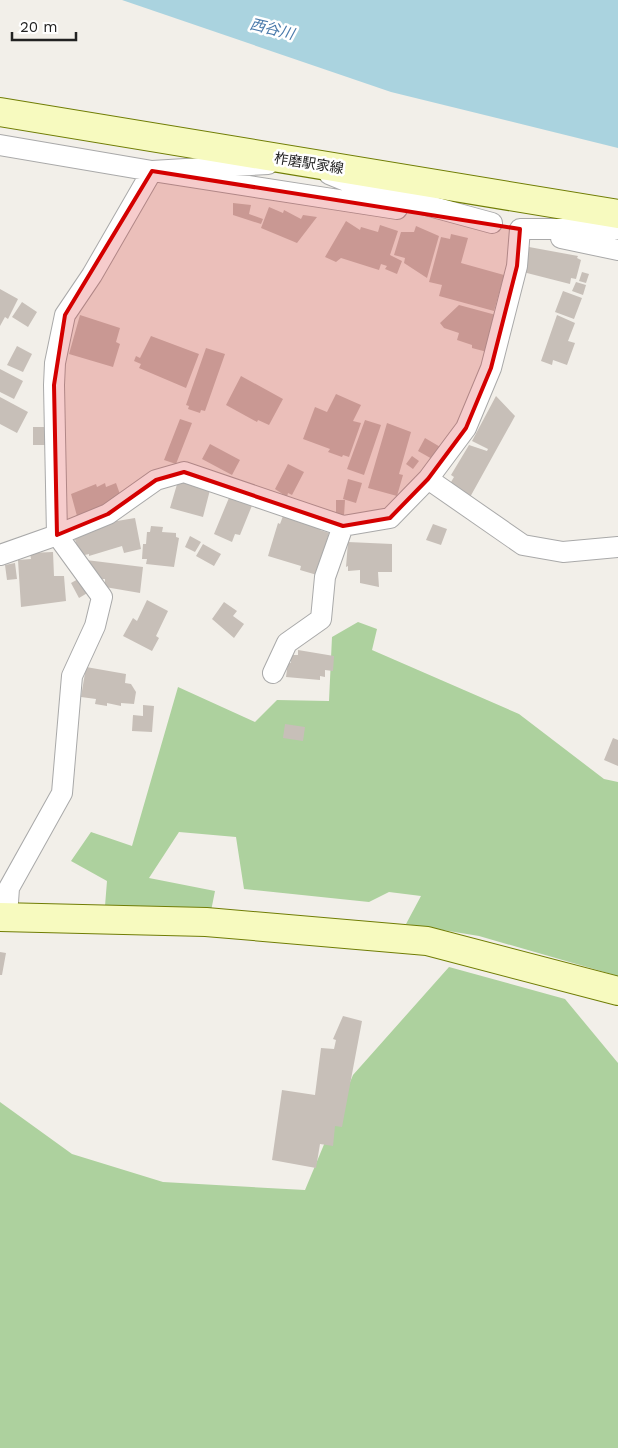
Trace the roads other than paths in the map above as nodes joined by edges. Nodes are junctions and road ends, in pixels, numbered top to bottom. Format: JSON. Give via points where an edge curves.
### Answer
{"nodes":[{"id":1,"x":0,"y":112,"type":"edge"},
{"id":2,"x":0,"y":145,"type":"edge"},
{"id":3,"x":302,"y":162,"type":"junction"},
{"id":4,"x":152,"y":172,"type":"junction"},
{"id":5,"x":618,"y":214,"type":"edge"},
{"id":6,"x":492,"y":223,"type":"junction"},
{"id":7,"x":520,"y":229,"type":"junction"},
{"id":8,"x":618,"y":229,"type":"edge"},
{"id":9,"x":618,"y":250,"type":"edge"},
{"id":10,"x":428,"y":479,"type":"junction"},
{"id":11,"x":344,"y":526,"type":"junction"},
{"id":12,"x":57,"y":535,"type":"junction"},
{"id":13,"x":618,"y":547,"type":"edge"},
{"id":14,"x":0,"y":555,"type":"edge"},
{"id":15,"x":273,"y":673,"type":"dead end"},
{"id":16,"x":3,"y":917,"type":"edge"},
{"id":17,"x":618,"y":991,"type":"edge"}],
"edges":[{"from":1,"to":3,"type":"main road","name":"柞磨駅家線"},
{"from":2,"to":4,"type":"street"},
{"from":3,"to":4,"type":"street"},
{"from":3,"to":5,"type":"main road","name":"柞磨駅家線"},
{"from":3,"to":6,"type":"street","via":[[363,188]]},
{"from":4,"to":6,"type":"street"},
{"from":4,"to":12,"type":"street","via":[[65,315],[54,385]]},
{"from":6,"to":7,"type":"street"},
{"from":7,"to":8,"type":"street"},
{"from":7,"to":9,"type":"street"},
{"from":7,"to":10,"type":"street","via":[[517,266],[491,368],[466,428]]},
{"from":10,"to":11,"type":"street","via":[[390,518]]},
{"from":10,"to":13,"type":"street","via":[[523,545],[563,552]]},
{"from":11,"to":12,"type":"street","via":[[184,472],[156,480],[108,514]]},
{"from":11,"to":15,"type":"street","via":[[325,577],[321,620],[286,643]]},
{"from":12,"to":14,"type":"street"},
{"from":12,"to":16,"type":"street","via":[[102,597],[95,626],[72,676],[62,793],[9,888]]},
{"from":16,"to":17,"type":"main road","via":[[206,922],[427,941]]}]}
